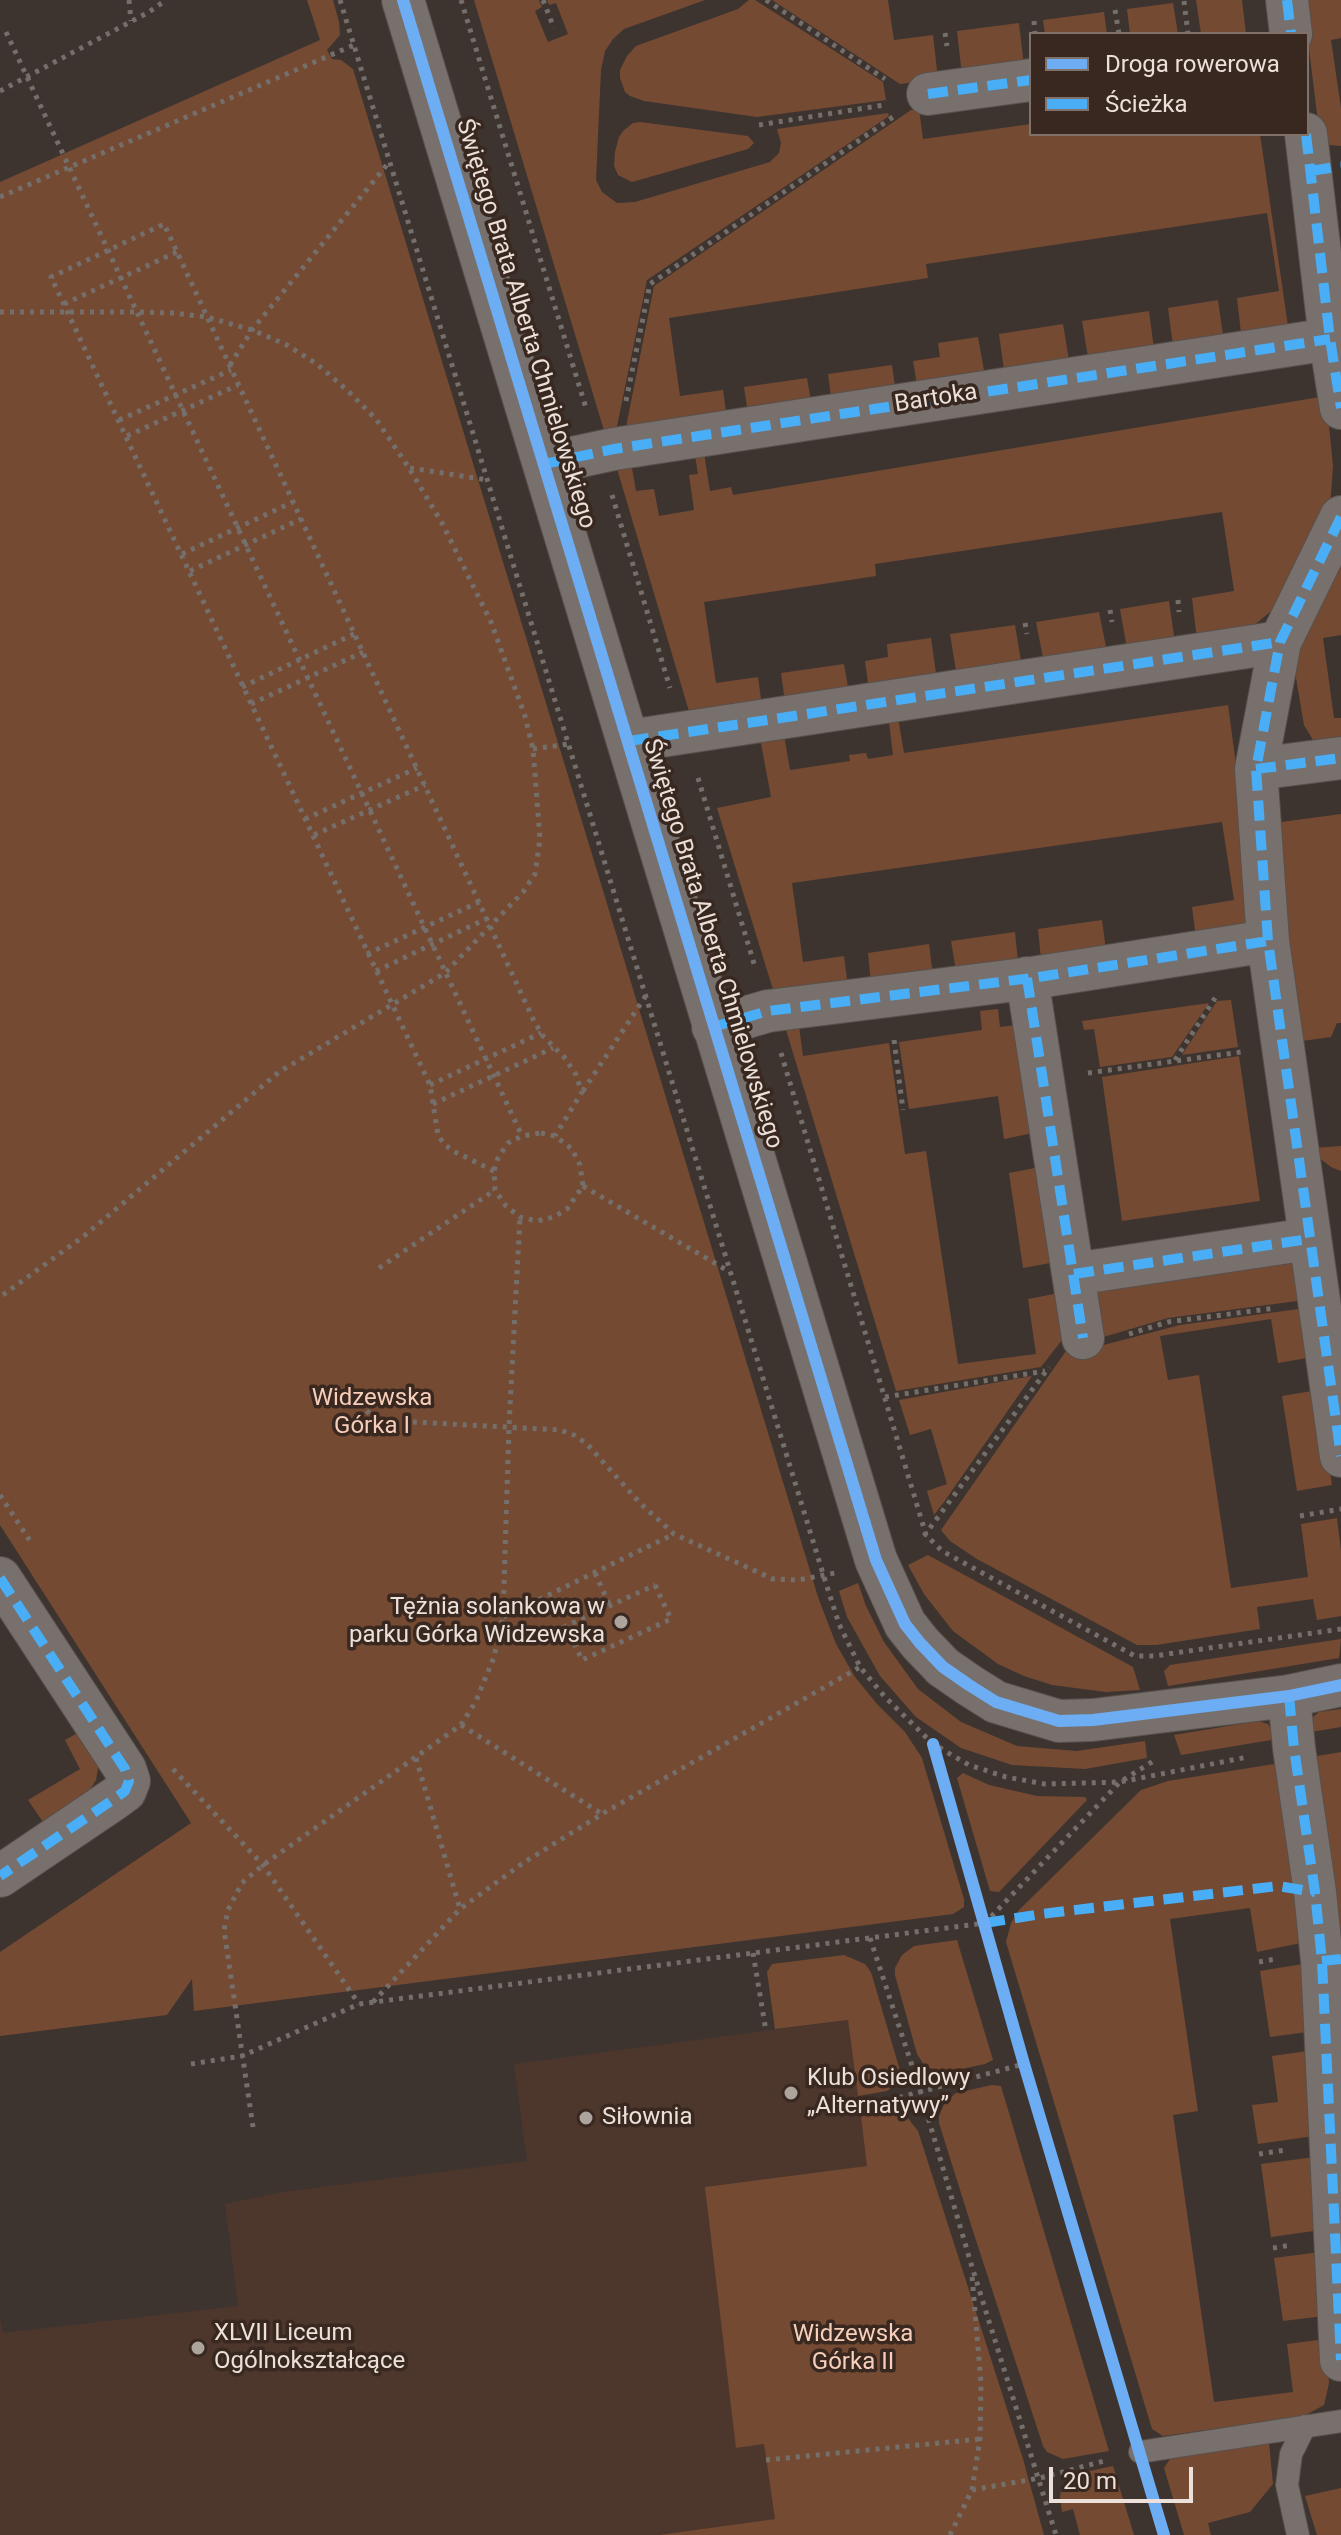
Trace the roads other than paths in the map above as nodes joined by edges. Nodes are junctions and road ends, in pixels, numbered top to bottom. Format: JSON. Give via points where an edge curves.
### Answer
{"nodes":[{"id":1,"x":403,"y":0,"type":"edge"},
{"id":2,"x":1287,"y":0,"type":"edge"},
{"id":3,"x":1291,"y":32,"type":"edge"},
{"id":4,"x":1029,"y":80,"type":"edge"},
{"id":5,"x":916,"y":98,"type":"road end"},
{"id":6,"x":1319,"y":157,"type":"edge"},
{"id":7,"x":1330,"y":339,"type":"junction"},
{"id":8,"x":1341,"y":408,"type":"edge"},
{"id":9,"x":544,"y":464,"type":"junction"},
{"id":10,"x":1341,"y":517,"type":"edge"},
{"id":11,"x":1280,"y":642,"type":"junction"},
{"id":12,"x":629,"y":741,"type":"junction"},
{"id":13,"x":1341,"y":758,"type":"edge"},
{"id":14,"x":1256,"y":769,"type":"junction"},
{"id":15,"x":1259,"y":942,"type":"junction"},
{"id":16,"x":1027,"y":978,"type":"junction"},
{"id":17,"x":713,"y":1027,"type":"junction"},
{"id":18,"x":1309,"y":1239,"type":"junction"},
{"id":19,"x":1074,"y":1274,"type":"junction"},
{"id":20,"x":1104,"y":1337,"type":"road end"},
{"id":21,"x":1341,"y":1456,"type":"edge"},
{"id":22,"x":0,"y":1578,"type":"edge"},
{"id":23,"x":1341,"y":1685,"type":"edge"},
{"id":24,"x":1289,"y":1696,"type":"junction"},
{"id":25,"x":0,"y":1876,"type":"edge"},
{"id":26,"x":1331,"y":1960,"type":"edge"},
{"id":27,"x":1341,"y":2360,"type":"edge"},
{"id":28,"x":1341,"y":2421,"type":"edge"},
{"id":29,"x":1305,"y":2426,"type":"junction"},
{"id":30,"x":1140,"y":2452,"type":"road end"},
{"id":31,"x":1298,"y":2535,"type":"edge"}],
"edges":[{"from":1,"to":9,"type":"street","name":"Świętego Brata Alberta Chmielowskiego"},
{"from":2,"to":3,"type":"street"},
{"from":4,"to":5,"type":"street"},
{"from":6,"to":7,"type":"street"},
{"from":7,"to":8,"type":"street"},
{"from":7,"to":9,"type":"street","name":"Bartoka","via":[[606,450]]},
{"from":9,"to":12,"type":"street","name":"Świętego Brata Alberta Chmielowskiego"},
{"from":10,"to":11,"type":"street"},
{"from":11,"to":12,"type":"street"},
{"from":11,"to":14,"type":"street"},
{"from":12,"to":17,"type":"street","name":"Świętego Brata Alberta Chmielowskiego"},
{"from":13,"to":14,"type":"street"},
{"from":14,"to":15,"type":"street"},
{"from":15,"to":16,"type":"street"},
{"from":15,"to":18,"type":"street","via":[[1283,1046]]},
{"from":16,"to":17,"type":"street","via":[[768,1011]]},
{"from":16,"to":19,"type":"street"},
{"from":17,"to":24,"type":"street","name":"Świętego Brata Alberta Chmielowskiego","via":[[876,1560],[905,1624],[920,1643],[943,1667],[996,1702],[1059,1721]]},
{"from":18,"to":19,"type":"street"},
{"from":18,"to":21,"type":"street"},
{"from":19,"to":20,"type":"street"},
{"from":22,"to":25,"type":"street","via":[[129,1781],[125,1791]]},
{"from":23,"to":24,"type":"street","name":"Świętego Brata Alberta Chmielowskiego"},
{"from":24,"to":26,"type":"street","via":[[1315,1892]]},
{"from":26,"to":27,"type":"street"},
{"from":28,"to":29,"type":"lane"},
{"from":29,"to":30,"type":"lane"},
{"from":29,"to":31,"type":"lane","via":[[1291,2454],[1287,2485]]}]}
